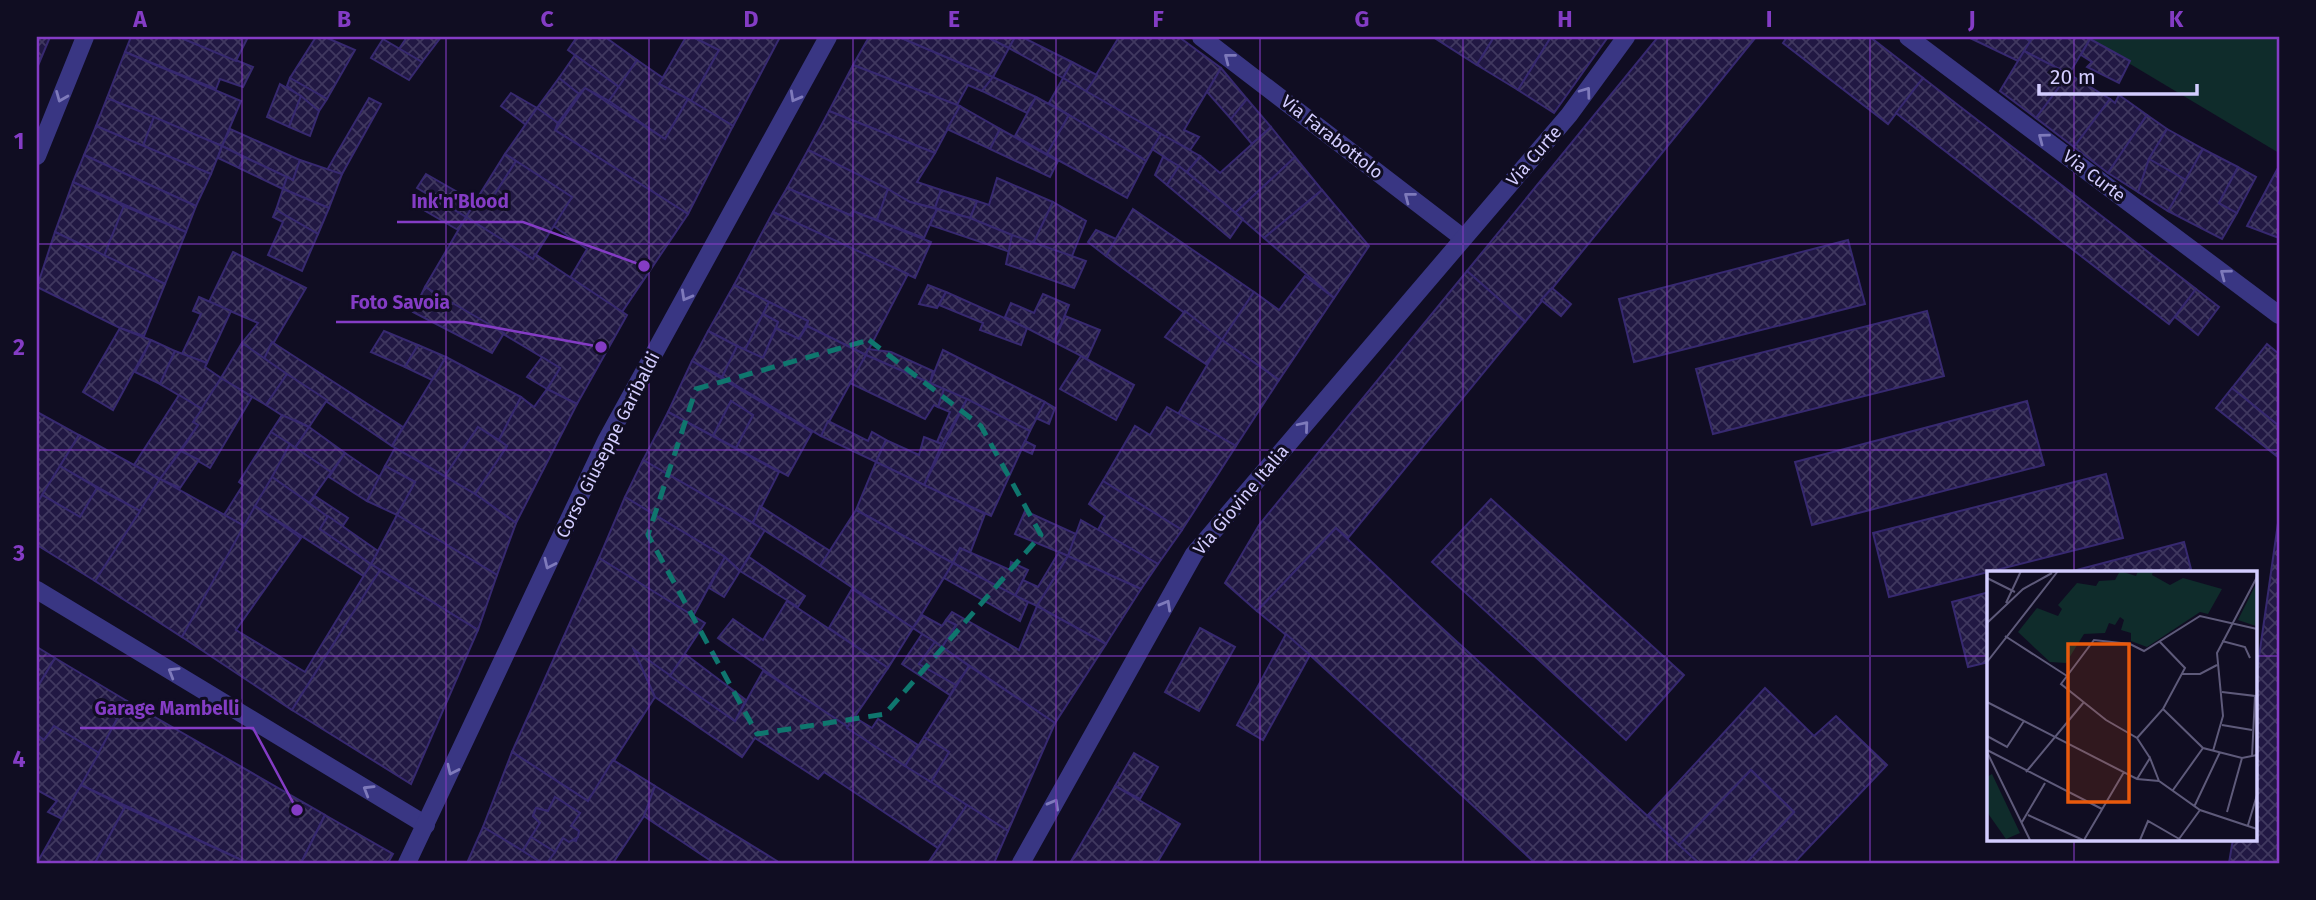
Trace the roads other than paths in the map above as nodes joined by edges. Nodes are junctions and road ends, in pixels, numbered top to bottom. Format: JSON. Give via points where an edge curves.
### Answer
{"nodes":[{"id":1,"x":85,"y":37,"type":"edge"},
{"id":2,"x":828,"y":37,"type":"edge"},
{"id":3,"x":1201,"y":37,"type":"edge"},
{"id":4,"x":1626,"y":37,"type":"edge"},
{"id":5,"x":1908,"y":37,"type":"edge"},
{"id":6,"x":37,"y":156,"type":"edge"},
{"id":7,"x":1463,"y":239,"type":"junction"},
{"id":8,"x":2279,"y":315,"type":"edge"},
{"id":9,"x":37,"y":590,"type":"edge"},
{"id":10,"x":426,"y":825,"type":"junction"},
{"id":11,"x":407,"y":863,"type":"edge"},
{"id":12,"x":1021,"y":863,"type":"edge"}],
"edges":[{"from":1,"to":6,"type":"street","one_way":true},
{"from":2,"to":10,"type":"street","name":"Corso Giuseppe Garibaldi","one_way":true,"via":[[606,441]]},
{"from":7,"to":3,"type":"street","name":"Via Farabottolo","one_way":true},
{"from":7,"to":4,"type":"street","name":"Via Curte","one_way":true,"via":[[1569,115]]},
{"from":8,"to":5,"type":"street","name":"Via Curte","one_way":true},
{"from":12,"to":7,"type":"street","name":"Via Giovine Italia","one_way":true,"via":[[1194,554]]},
{"from":10,"to":9,"type":"street","one_way":true},
{"from":10,"to":11,"type":"street","name":"Corso Giuseppe Garibaldi"}]}
